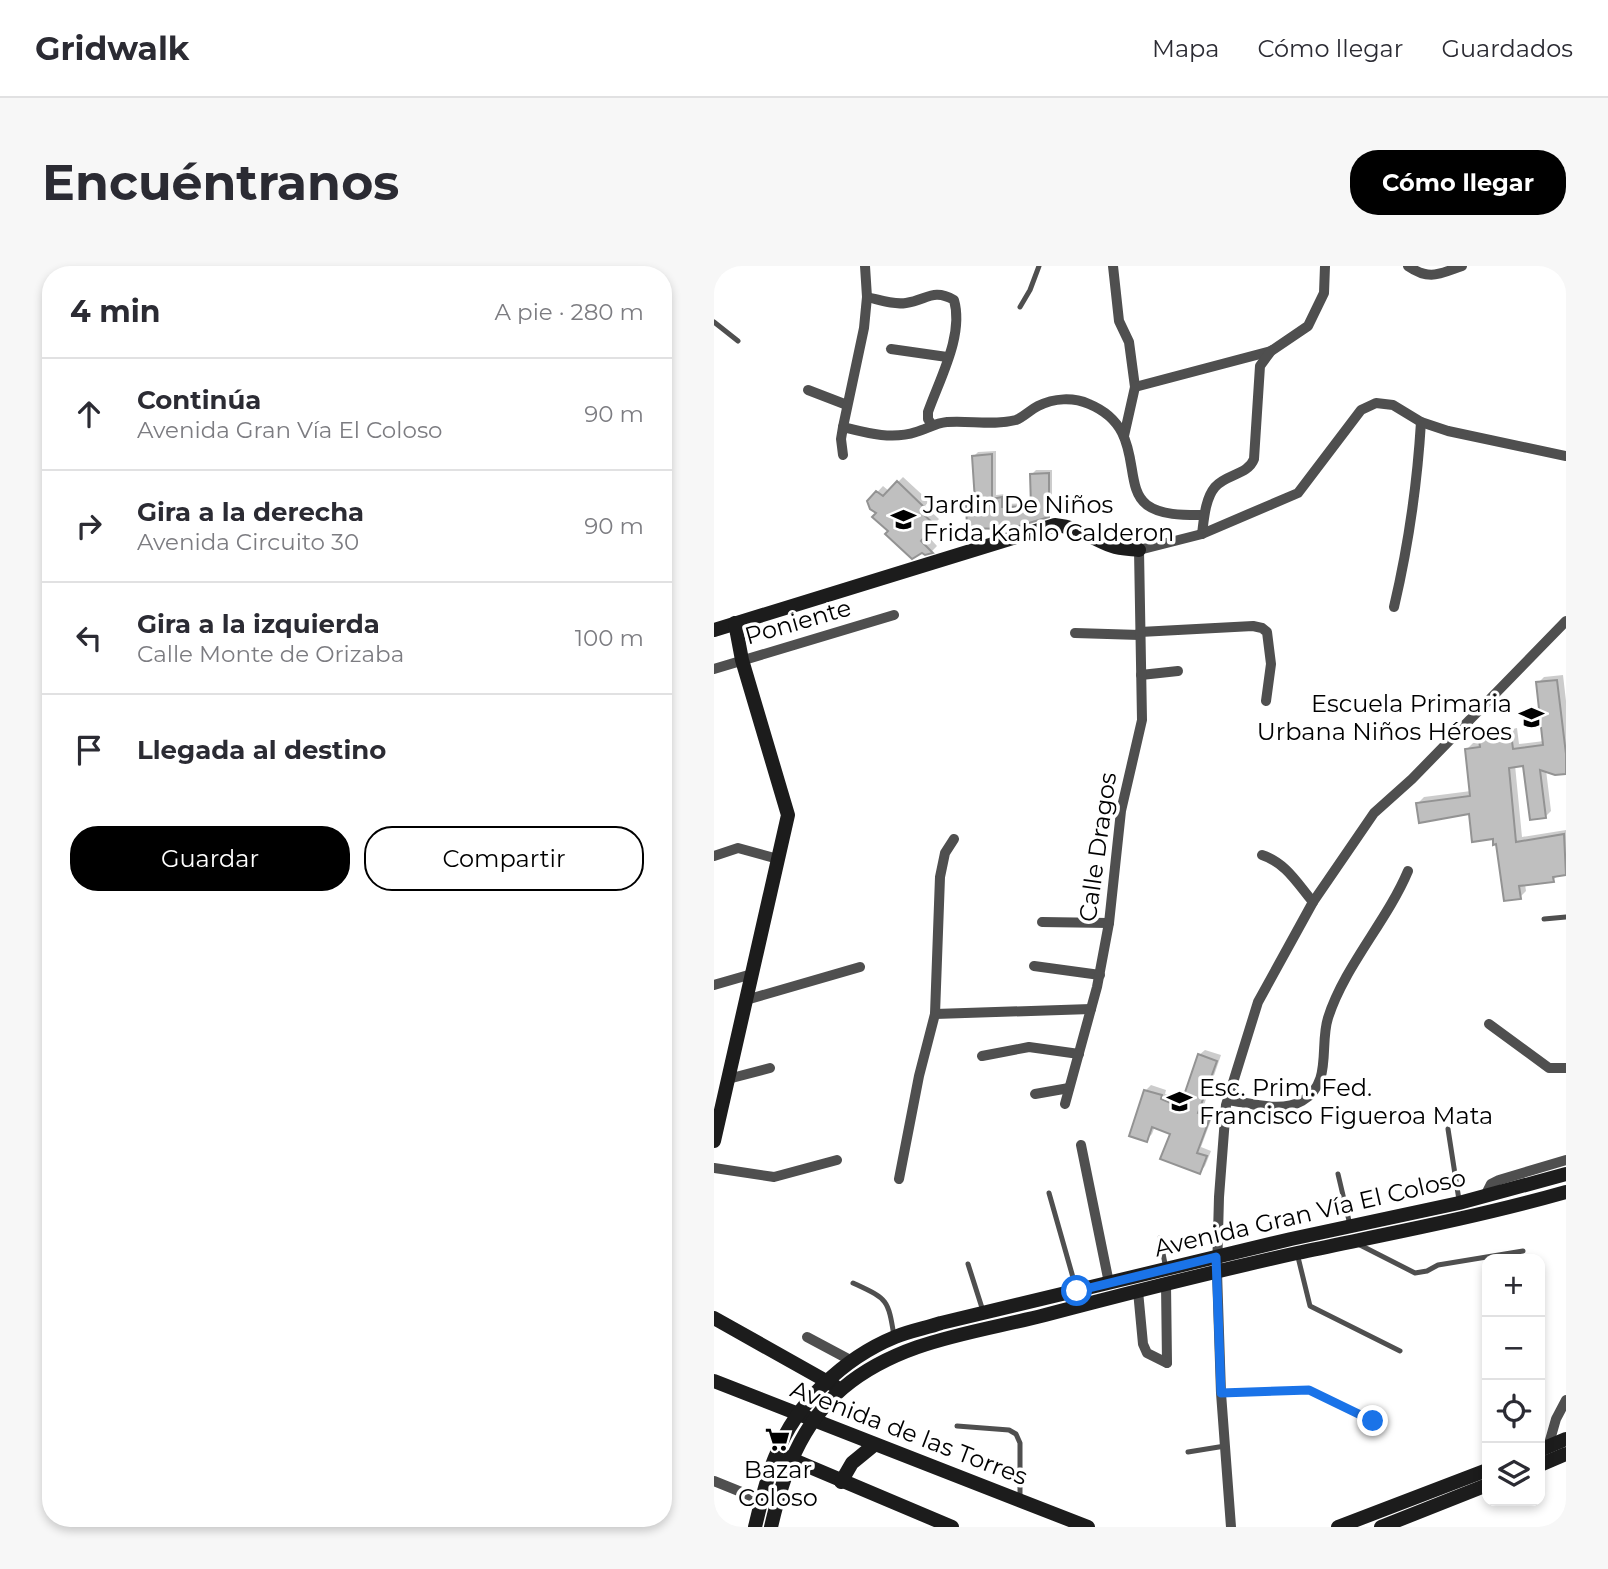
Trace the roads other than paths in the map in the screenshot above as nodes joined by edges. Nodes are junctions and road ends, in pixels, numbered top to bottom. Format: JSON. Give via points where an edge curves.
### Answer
{"nodes":[{"id":1,"x":864,"y":266,"type":"edge"},
{"id":2,"x":1039,"y":266,"type":"edge"},
{"id":3,"x":1113,"y":266,"type":"edge"},
{"id":4,"x":1325,"y":266,"type":"edge"},
{"id":5,"x":1408,"y":266,"type":"edge"},
{"id":6,"x":1462,"y":266,"type":"edge"},
{"id":7,"x":867,"y":297,"type":"junction"},
{"id":8,"x":1020,"y":307,"type":"dead end"},
{"id":9,"x":714,"y":322,"type":"edge"},
{"id":10,"x":738,"y":341,"type":"dead end"},
{"id":11,"x":891,"y":349,"type":"dead end"},
{"id":12,"x":1271,"y":351,"type":"junction"},
{"id":13,"x":947,"y":357,"type":"junction"},
{"id":14,"x":1135,"y":387,"type":"junction"},
{"id":15,"x":808,"y":390,"type":"dead end"},
{"id":16,"x":847,"y":405,"type":"junction"},
{"id":17,"x":1421,"y":422,"type":"junction"},
{"id":18,"x":932,"y":425,"type":"junction"},
{"id":19,"x":843,"y":427,"type":"junction"},
{"id":20,"x":1124,"y":436,"type":"junction"},
{"id":21,"x":842,"y":455,"type":"dead end"},
{"id":22,"x":1566,"y":456,"type":"edge"},
{"id":23,"x":1204,"y":515,"type":"junction"},
{"id":24,"x":1202,"y":534,"type":"junction"},
{"id":25,"x":1139,"y":550,"type":"junction"},
{"id":26,"x":1394,"y":607,"type":"dead end"},
{"id":27,"x":894,"y":615,"type":"dead end"},
{"id":28,"x":1566,"y":621,"type":"edge"},
{"id":29,"x":735,"y":623,"type":"junction"},
{"id":30,"x":714,"y":630,"type":"edge"},
{"id":31,"x":1075,"y":633,"type":"dead end"},
{"id":32,"x":1140,"y":634,"type":"junction"},
{"id":33,"x":742,"y":660,"type":"junction"},
{"id":34,"x":714,"y":669,"type":"edge"},
{"id":35,"x":1178,"y":671,"type":"dead end"},
{"id":36,"x":1141,"y":675,"type":"junction"},
{"id":37,"x":1266,"y":701,"type":"dead end"},
{"id":38,"x":954,"y":839,"type":"dead end"},
{"id":39,"x":1262,"y":855,"type":"dead end"},
{"id":40,"x":714,"y":856,"type":"edge"},
{"id":41,"x":778,"y":859,"type":"junction"},
{"id":42,"x":1408,"y":871,"type":"dead end"},
{"id":43,"x":1313,"y":902,"type":"junction"},
{"id":44,"x":1566,"y":917,"type":"edge"},
{"id":45,"x":1544,"y":919,"type":"dead end"},
{"id":46,"x":1042,"y":922,"type":"dead end"},
{"id":47,"x":1109,"y":923,"type":"junction"},
{"id":48,"x":1034,"y":966,"type":"dead end"},
{"id":49,"x":860,"y":967,"type":"dead end"},
{"id":50,"x":752,"y":974,"type":"junction"},
{"id":51,"x":1100,"y":975,"type":"junction"},
{"id":52,"x":714,"y":985,"type":"edge"},
{"id":53,"x":746,"y":1000,"type":"junction"},
{"id":54,"x":1091,"y":1009,"type":"junction"},
{"id":55,"x":935,"y":1014,"type":"junction"},
{"id":56,"x":1489,"y":1024,"type":"dead end"},
{"id":57,"x":1079,"y":1054,"type":"junction"},
{"id":58,"x":982,"y":1056,"type":"dead end"},
{"id":59,"x":770,"y":1068,"type":"dead end"},
{"id":60,"x":1562,"y":1068,"type":"edge"},
{"id":61,"x":728,"y":1079,"type":"junction"},
{"id":62,"x":1069,"y":1088,"type":"junction"},
{"id":63,"x":1035,"y":1094,"type":"dead end"},
{"id":64,"x":1227,"y":1100,"type":"junction"},
{"id":65,"x":1065,"y":1104,"type":"dead end"},
{"id":66,"x":716,"y":1123,"type":"edge"},
{"id":67,"x":1448,"y":1129,"type":"dead end"},
{"id":68,"x":714,"y":1141,"type":"edge"},
{"id":69,"x":1082,"y":1145,"type":"dead end"},
{"id":70,"x":837,"y":1160,"type":"dead end"},
{"id":71,"x":1566,"y":1160,"type":"edge"},
{"id":72,"x":714,"y":1168,"type":"edge"},
{"id":73,"x":1338,"y":1174,"type":"dead end"},
{"id":74,"x":1566,"y":1174,"type":"edge"},
{"id":75,"x":899,"y":1179,"type":"dead end"},
{"id":76,"x":1566,"y":1192,"type":"edge"},
{"id":77,"x":1049,"y":1193,"type":"dead end"},
{"id":78,"x":1485,"y":1196,"type":"junction"},
{"id":79,"x":1459,"y":1203,"type":"junction"},
{"id":80,"x":1350,"y":1227,"type":"junction"},
{"id":81,"x":1160,"y":1238,"type":"dead end"},
{"id":82,"x":1353,"y":1242,"type":"junction"},
{"id":83,"x":1523,"y":1251,"type":"dead end"},
{"id":84,"x":1297,"y":1253,"type":"junction"},
{"id":85,"x":968,"y":1264,"type":"dead end"},
{"id":86,"x":1216,"y":1265,"type":"junction"},
{"id":87,"x":1166,"y":1277,"type":"junction"},
{"id":88,"x":853,"y":1283,"type":"dead end"},
{"id":89,"x":1109,"y":1283,"type":"junction"},
{"id":90,"x":1077,"y":1291,"type":"junction"},
{"id":91,"x":1138,"y":1291,"type":"junction"},
{"id":92,"x":984,"y":1313,"type":"junction"},
{"id":93,"x":714,"y":1318,"type":"edge"},
{"id":94,"x":807,"y":1337,"type":"dead end"},
{"id":95,"x":894,"y":1337,"type":"junction"},
{"id":96,"x":1400,"y":1351,"type":"dead end"},
{"id":97,"x":852,"y":1361,"type":"junction"},
{"id":98,"x":714,"y":1381,"type":"edge"},
{"id":99,"x":827,"y":1381,"type":"junction"},
{"id":100,"x":841,"y":1389,"type":"junction"},
{"id":101,"x":1221,"y":1393,"type":"junction"},
{"id":102,"x":1566,"y":1399,"type":"edge"},
{"id":103,"x":800,"y":1414,"type":"junction"},
{"id":104,"x":814,"y":1420,"type":"junction"},
{"id":105,"x":1373,"y":1421,"type":"dead end"},
{"id":106,"x":957,"y":1426,"type":"dead end"},
{"id":107,"x":1566,"y":1440,"type":"edge"},
{"id":108,"x":874,"y":1445,"type":"junction"},
{"id":109,"x":1225,"y":1446,"type":"junction"},
{"id":110,"x":1545,"y":1446,"type":"edge"},
{"id":111,"x":1545,"y":1448,"type":"edge"},
{"id":112,"x":1188,"y":1452,"type":"dead end"},
{"id":113,"x":776,"y":1453,"type":"junction"},
{"id":114,"x":1566,"y":1454,"type":"edge"},
{"id":115,"x":790,"y":1459,"type":"junction"},
{"id":116,"x":1545,"y":1463,"type":"edge"},
{"id":117,"x":1482,"y":1472,"type":"edge"},
{"id":118,"x":714,"y":1481,"type":"edge"},
{"id":119,"x":841,"y":1482,"type":"junction"},
{"id":120,"x":1482,"y":1487,"type":"edge"},
{"id":121,"x":761,"y":1500,"type":"junction"},
{"id":122,"x":1020,"y":1501,"type":"junction"},
{"id":123,"x":755,"y":1527,"type":"edge"},
{"id":124,"x":771,"y":1527,"type":"edge"},
{"id":125,"x":952,"y":1527,"type":"edge"},
{"id":126,"x":1088,"y":1527,"type":"edge"},
{"id":127,"x":1231,"y":1527,"type":"edge"},
{"id":128,"x":1338,"y":1527,"type":"edge"},
{"id":129,"x":1381,"y":1527,"type":"edge"}],
"edges":[{"from":1,"to":7,"type":"street"},
{"from":2,"to":8,"type":"lane"},
{"from":3,"to":14,"type":"street","via":[[1119,321],[1129,342]]},
{"from":4,"to":12,"type":"street","via":[[1324,293],[1308,326]]},
{"from":5,"to":6,"type":"street","via":[[1432,276]]},
{"from":7,"to":13,"type":"street","via":[[890,303],[907,303],[930,294],[954,300],[958,313]]},
{"from":7,"to":16,"type":"street"},
{"from":9,"to":10,"type":"lane"},
{"from":11,"to":13,"type":"street"},
{"from":12,"to":14,"type":"street"},
{"from":12,"to":23,"type":"street","via":[[1260,366],[1252,466],[1214,488]]},
{"from":13,"to":18,"type":"street","via":[[928,412]]},
{"from":14,"to":20,"type":"street"},
{"from":15,"to":16,"type":"street"},
{"from":16,"to":19,"type":"street"},
{"from":17,"to":22,"type":"street"},
{"from":17,"to":24,"type":"street","via":[[1393,405],[1376,404],[1361,410],[1298,493]]},
{"from":17,"to":26,"type":"street","via":[[1409,540]]},
{"from":18,"to":19,"type":"street","via":[[900,436]]},
{"from":18,"to":20,"type":"street","via":[[1019,419],[1059,398],[1089,404],[1111,417]]},
{"from":19,"to":21,"type":"street"},
{"from":20,"to":23,"type":"street","via":[[1137,493],[1145,504]]},
{"from":23,"to":24,"type":"street"},
{"from":24,"to":25,"type":"street"},
{"from":25,"to":29,"type":"main road","via":[[1112,547],[1084,531],[1055,525]]},
{"from":25,"to":32,"type":"street","name":"Calle Dragos"},
{"from":27,"to":33,"type":"street","name":"Poniente"},
{"from":28,"to":43,"type":"street","via":[[1374,813]]},
{"from":29,"to":30,"type":"main road"},
{"from":29,"to":33,"type":"main road"},
{"from":31,"to":32,"type":"street"},
{"from":32,"to":36,"type":"street","name":"Calle Dragos"},
{"from":32,"to":37,"type":"street","via":[[1262,628],[1267,632],[1271,664]]},
{"from":33,"to":34,"type":"street","name":"Poniente"},
{"from":33,"to":41,"type":"main road","via":[[788,815]]},
{"from":35,"to":36,"type":"street"},
{"from":36,"to":47,"type":"street","name":"Calle Dragos","via":[[1142,720],[1121,811]]},
{"from":38,"to":55,"type":"street","via":[[945,853],[940,877]]},
{"from":39,"to":43,"type":"street","via":[[1284,867]]},
{"from":40,"to":41,"type":"street","via":[[738,848]]},
{"from":41,"to":50,"type":"main road"},
{"from":42,"to":64,"type":"street","via":[[1397,898],[1332,1007],[1326,1023],[1322,1076],[1315,1089],[1303,1101],[1286,1107]]},
{"from":43,"to":64,"type":"street","via":[[1258,1002]]},
{"from":44,"to":45,"type":"lane"},
{"from":46,"to":47,"type":"street"},
{"from":47,"to":51,"type":"street","name":"Calle Dragos"},
{"from":48,"to":51,"type":"street"},
{"from":49,"to":53,"type":"street"},
{"from":50,"to":52,"type":"street"},
{"from":50,"to":53,"type":"main road"},
{"from":51,"to":54,"type":"street","name":"Calle Dragos"},
{"from":53,"to":61,"type":"main road"},
{"from":54,"to":55,"type":"street"},
{"from":54,"to":57,"type":"street","name":"Calle Dragos"},
{"from":55,"to":75,"type":"street"},
{"from":56,"to":60,"type":"street","via":[[1549,1068]]},
{"from":57,"to":58,"type":"street","via":[[1028,1047]]},
{"from":57,"to":62,"type":"street","name":"Calle Dragos"},
{"from":59,"to":61,"type":"street"},
{"from":61,"to":66,"type":"main road"},
{"from":62,"to":63,"type":"street"},
{"from":62,"to":65,"type":"street","name":"Calle Dragos"},
{"from":64,"to":86,"type":"street"},
{"from":66,"to":68,"type":"main road"},
{"from":67,"to":79,"type":"lane"},
{"from":69,"to":89,"type":"street"},
{"from":70,"to":72,"type":"street","via":[[774,1177]]},
{"from":71,"to":78,"type":"street","via":[[1499,1180]]},
{"from":73,"to":80,"type":"lane"},
{"from":74,"to":78,"type":"main road","name":"Avenida Gran Vía El Coloso"},
{"from":76,"to":82,"type":"main road","name":"Avenida Gran Vía El Coloso"},
{"from":77,"to":90,"type":"lane"},
{"from":78,"to":79,"type":"main road","name":"Avenida Gran Vía El Coloso"},
{"from":79,"to":80,"type":"main road","name":"Avenida Gran Vía El Coloso"},
{"from":80,"to":86,"type":"main road","name":"Avenida Gran Vía El Coloso"},
{"from":81,"to":87,"type":"lane"},
{"from":82,"to":83,"type":"lane","via":[[1415,1273]]},
{"from":82,"to":84,"type":"main road","name":"Avenida Gran Vía El Coloso"},
{"from":84,"to":86,"type":"main road","name":"Avenida Gran Vía El Coloso"},
{"from":84,"to":96,"type":"lane","via":[[1310,1306]]},
{"from":85,"to":92,"type":"lane"},
{"from":86,"to":87,"type":"main road","name":"Avenida Gran Vía El Coloso"},
{"from":86,"to":101,"type":"street"},
{"from":87,"to":89,"type":"main road","name":"Avenida Gran Vía El Coloso"},
{"from":87,"to":91,"type":"main road","name":"Avenida Gran Vía El Coloso"},
{"from":87,"to":91,"type":"street","via":[[1167,1363],[1147,1353],[1143,1344]]},
{"from":88,"to":95,"type":"lane","via":[[880,1296],[890,1307]]},
{"from":89,"to":90,"type":"main road","name":"Avenida Gran Vía El Coloso"},
{"from":90,"to":92,"type":"main road","name":"Avenida Gran Vía El Coloso"},
{"from":91,"to":100,"type":"main road","name":"Avenida Gran Vía El Coloso","via":[[900,1352]]},
{"from":92,"to":95,"type":"main road","name":"Avenida Gran Vía El Coloso"},
{"from":93,"to":99,"type":"main road"},
{"from":94,"to":97,"type":"street"},
{"from":95,"to":97,"type":"main road","name":"Avenida Gran Vía El Coloso"},
{"from":97,"to":99,"type":"main road","name":"Avenida Gran Vía El Coloso"},
{"from":98,"to":103,"type":"main road","name":"Avenida de las Torres"},
{"from":99,"to":100,"type":"main road"},
{"from":99,"to":103,"type":"main road","name":"Avenida Gran Vía El Coloso"},
{"from":100,"to":104,"type":"main road","name":"Avenida Gran Vía El Coloso"},
{"from":101,"to":105,"type":"lane","via":[[1309,1390]]},
{"from":101,"to":109,"type":"street"},
{"from":102,"to":110,"type":"street"},
{"from":103,"to":104,"type":"main road","name":"Avenida de las Torres"},
{"from":103,"to":113,"type":"main road","name":"Avenida Gran Vía El Coloso"},
{"from":104,"to":108,"type":"main road","name":"Avenida de las Torres"},
{"from":104,"to":115,"type":"main road","name":"Avenida Gran Vía El Coloso"},
{"from":106,"to":122,"type":"lane","via":[[1016,1434]]},
{"from":107,"to":111,"type":"main road"},
{"from":108,"to":119,"type":"main road","via":[[852,1463]]},
{"from":108,"to":122,"type":"main road","name":"Avenida de las Torres"},
{"from":109,"to":112,"type":"lane"},
{"from":109,"to":127,"type":"street"},
{"from":113,"to":115,"type":"main road"},
{"from":113,"to":121,"type":"main road","name":"Avenida Gran Vía El Coloso"},
{"from":114,"to":116,"type":"main road"},
{"from":115,"to":119,"type":"main road"},
{"from":115,"to":124,"type":"main road","name":"Avenida Gran Vía El Coloso"},
{"from":117,"to":128,"type":"main road"},
{"from":118,"to":121,"type":"street"},
{"from":119,"to":125,"type":"main road"},
{"from":120,"to":129,"type":"main road"},
{"from":121,"to":123,"type":"main road","name":"Avenida Gran Vía El Coloso"},
{"from":122,"to":126,"type":"main road","name":"Avenida de las Torres"}]}
